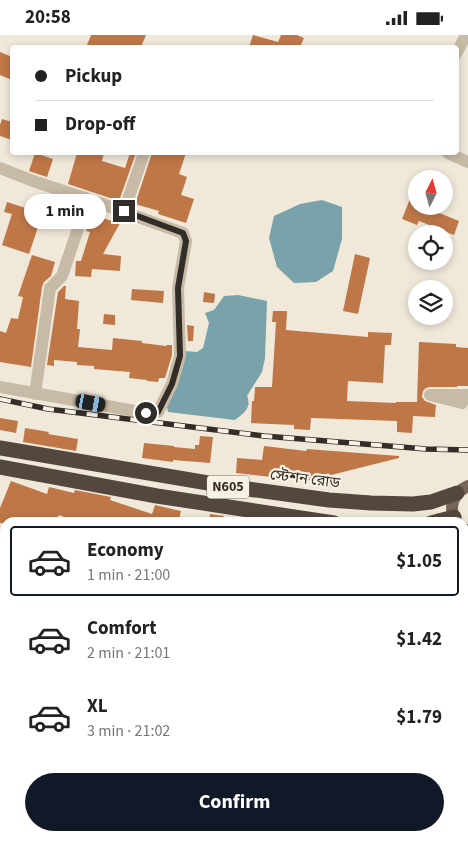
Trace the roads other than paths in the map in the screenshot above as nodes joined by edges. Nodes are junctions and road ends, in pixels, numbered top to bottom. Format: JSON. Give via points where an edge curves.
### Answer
{"nodes":[{"id":1,"x":466,"y":35,"type":"edge"},
{"id":2,"x":459,"y":48,"type":"edge"},
{"id":3,"x":143,"y":155,"type":"edge"},
{"id":4,"x":452,"y":155,"type":"edge"},
{"id":5,"x":468,"y":162,"type":"edge"},
{"id":6,"x":0,"y":168,"type":"edge"},
{"id":7,"x":88,"y":199,"type":"junction"},
{"id":8,"x":124,"y":211,"type":"junction"},
{"id":9,"x":0,"y":387,"type":"edge"},
{"id":10,"x":35,"y":394,"type":"junction"},
{"id":11,"x":0,"y":448,"type":"edge"},
{"id":12,"x":0,"y":467,"type":"edge"},
{"id":13,"x":463,"y":490,"type":"edge"},
{"id":14,"x":294,"y":517,"type":"edge"},
{"id":15,"x":452,"y":517,"type":"edge"}],
"edges":[{"from":1,"to":2,"type":"street"},
{"from":3,"to":8,"type":"street"},
{"from":4,"to":5,"type":"street"},
{"from":6,"to":7,"type":"street"},
{"from":7,"to":8,"type":"street"},
{"from":7,"to":10,"type":"street","via":[[62,276],[50,288]]},
{"from":8,"to":10,"type":"street","via":[[183,233],[186,241],[178,288],[180,356],[172,384],[158,412],[146,413]]},
{"from":9,"to":10,"type":"street"},
{"from":11,"to":13,"type":"highway","name":"স্টেশন রোড","number":"N605","via":[[216,485],[328,500],[431,502]]},
{"from":12,"to":14,"type":"highway","number":"N605"},
{"from":13,"to":15,"type":"main road","number":"N605","via":[[452,505]]}]}
